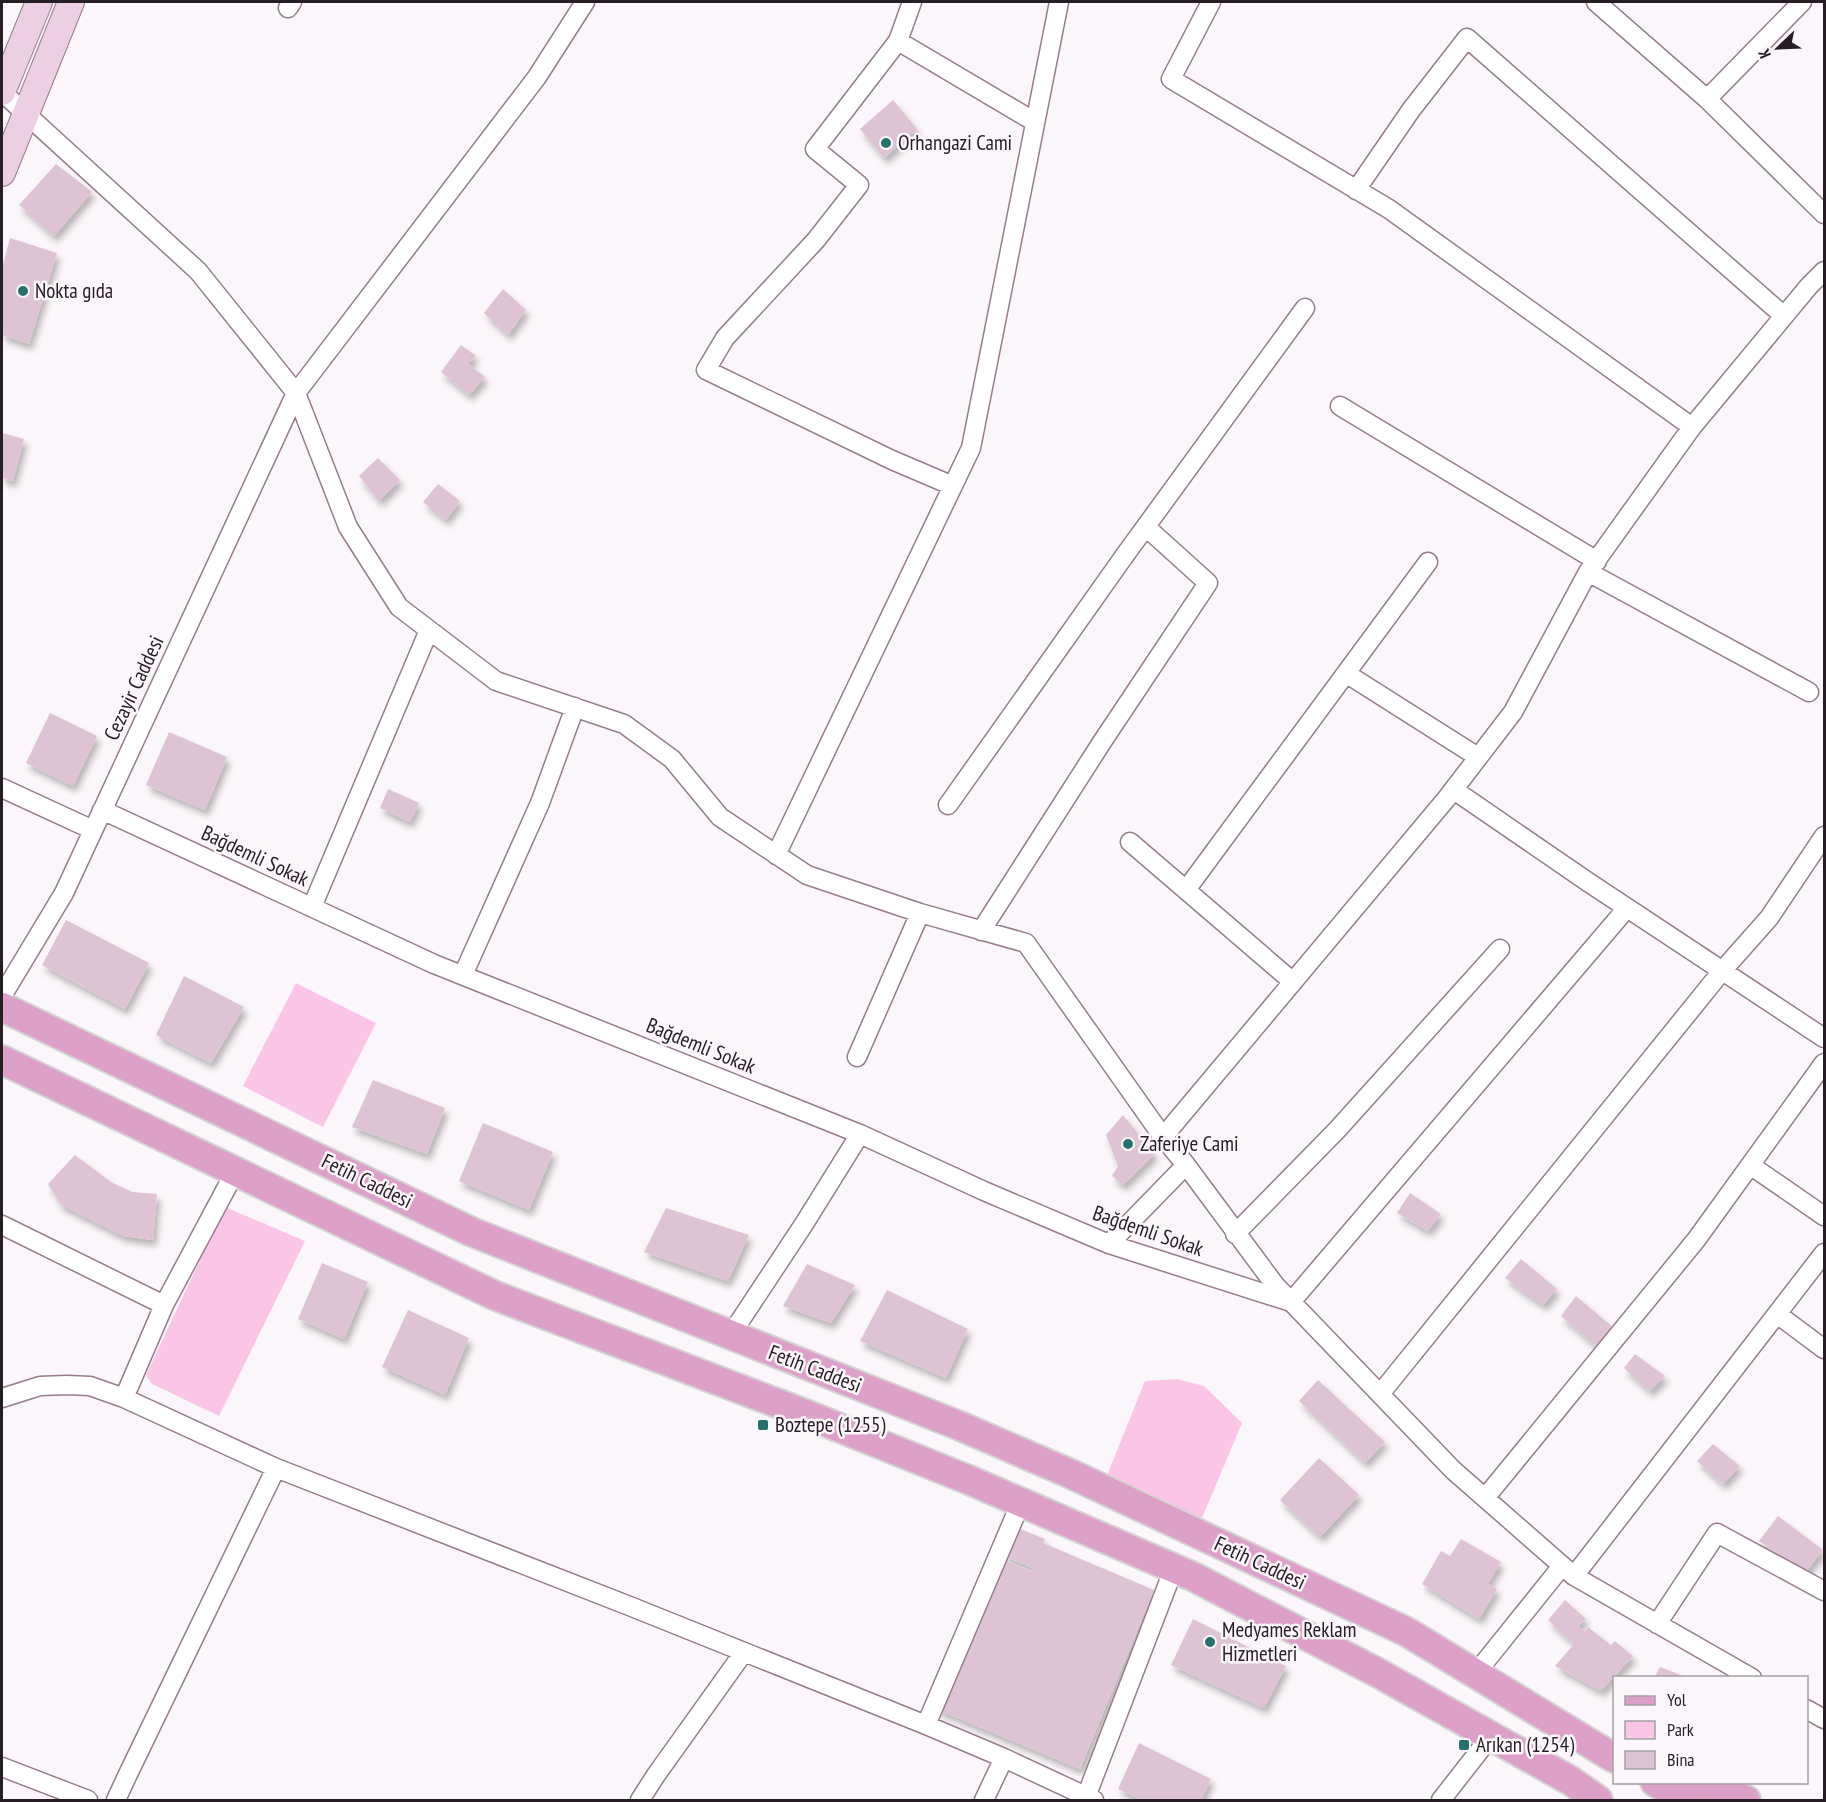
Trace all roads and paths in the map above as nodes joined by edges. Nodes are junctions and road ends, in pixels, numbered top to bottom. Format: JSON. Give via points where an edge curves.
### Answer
{"nodes":[{"id":1,"x":39,"y":2,"type":"edge"},
{"id":2,"x":71,"y":2,"type":"edge"},
{"id":3,"x":585,"y":2,"type":"edge"},
{"id":4,"x":912,"y":2,"type":"edge"},
{"id":5,"x":1059,"y":2,"type":"edge"},
{"id":6,"x":1211,"y":2,"type":"edge"},
{"id":7,"x":1596,"y":2,"type":"edge"},
{"id":8,"x":1802,"y":2,"type":"edge"},
{"id":9,"x":898,"y":41,"type":"junction"},
{"id":10,"x":2,"y":92,"type":"edge"},
{"id":11,"x":1707,"y":99,"type":"junction"},
{"id":12,"x":25,"y":113,"type":"junction"},
{"id":13,"x":1035,"y":122,"type":"junction"},
{"id":14,"x":2,"y":173,"type":"edge"},
{"id":15,"x":1356,"y":190,"type":"junction"},
{"id":16,"x":1824,"y":214,"type":"edge"},
{"id":17,"x":1824,"y":271,"type":"edge"},
{"id":18,"x":1305,"y":308,"type":"dead end"},
{"id":19,"x":1784,"y":316,"type":"junction"},
{"id":20,"x":296,"y":393,"type":"junction"},
{"id":21,"x":1340,"y":406,"type":"dead end"},
{"id":22,"x":1692,"y":427,"type":"junction"},
{"id":23,"x":953,"y":486,"type":"junction"},
{"id":24,"x":1146,"y":527,"type":"junction"},
{"id":25,"x":1428,"y":562,"type":"dead end"},
{"id":26,"x":1592,"y":567,"type":"junction"},
{"id":27,"x":429,"y":630,"type":"junction"},
{"id":28,"x":1347,"y":674,"type":"junction"},
{"id":29,"x":1809,"y":692,"type":"dead end"},
{"id":30,"x":575,"y":707,"type":"junction"},
{"id":31,"x":1478,"y":757,"type":"junction"},
{"id":32,"x":2,"y":788,"type":"edge"},
{"id":33,"x":1454,"y":790,"type":"junction"},
{"id":34,"x":948,"y":805,"type":"dead end"},
{"id":35,"x":102,"y":810,"type":"junction"},
{"id":36,"x":93,"y":830,"type":"junction"},
{"id":37,"x":1824,"y":836,"type":"edge"},
{"id":38,"x":1130,"y":842,"type":"dead end"},
{"id":39,"x":777,"y":855,"type":"junction"},
{"id":40,"x":1186,"y":890,"type":"junction"},
{"id":41,"x":312,"y":908,"type":"junction"},
{"id":42,"x":1627,"y":908,"type":"junction"},
{"id":43,"x":920,"y":913,"type":"junction"},
{"id":44,"x":981,"y":931,"type":"junction"},
{"id":45,"x":1500,"y":949,"type":"dead end"},
{"id":46,"x":1722,"y":971,"type":"junction"},
{"id":47,"x":463,"y":975,"type":"junction"},
{"id":48,"x":1293,"y":982,"type":"junction"},
{"id":49,"x":2,"y":996,"type":"edge"},
{"id":50,"x":2,"y":1006,"type":"edge"},
{"id":51,"x":1824,"y":1038,"type":"edge"},
{"id":52,"x":857,"y":1057,"type":"dead end"},
{"id":53,"x":2,"y":1060,"type":"edge"},
{"id":54,"x":1824,"y":1063,"type":"edge"},
{"id":55,"x":860,"y":1134,"type":"junction"},
{"id":56,"x":1163,"y":1137,"type":"junction"},
{"id":57,"x":1186,"y":1165,"type":"junction"},
{"id":58,"x":1750,"y":1165,"type":"junction"},
{"id":59,"x":235,"y":1172,"type":"junction"},
{"id":60,"x":1824,"y":1216,"type":"edge"},
{"id":61,"x":6,"y":1231,"type":"edge"},
{"id":62,"x":1235,"y":1234,"type":"junction"},
{"id":63,"x":1109,"y":1244,"type":"junction"},
{"id":64,"x":1824,"y":1253,"type":"edge"},
{"id":65,"x":1291,"y":1302,"type":"junction"},
{"id":66,"x":164,"y":1305,"type":"junction"},
{"id":67,"x":1777,"y":1314,"type":"junction"},
{"id":68,"x":730,"y":1336,"type":"junction"},
{"id":69,"x":1824,"y":1349,"type":"edge"},
{"id":70,"x":1380,"y":1394,"type":"junction"},
{"id":71,"x":2,"y":1398,"type":"edge"},
{"id":72,"x":124,"y":1398,"type":"junction"},
{"id":73,"x":276,"y":1468,"type":"junction"},
{"id":74,"x":1485,"y":1498,"type":"junction"},
{"id":75,"x":1021,"y":1502,"type":"junction"},
{"id":76,"x":1174,"y":1568,"type":"junction"},
{"id":77,"x":1568,"y":1571,"type":"junction"},
{"id":78,"x":1824,"y":1591,"type":"edge"},
{"id":79,"x":1657,"y":1624,"type":"junction"},
{"id":80,"x":744,"y":1652,"type":"junction"},
{"id":81,"x":1476,"y":1673,"type":"junction"},
{"id":82,"x":1750,"y":1676,"type":"edge"},
{"id":83,"x":1808,"y":1709,"type":"edge"},
{"id":84,"x":1824,"y":1719,"type":"edge"},
{"id":85,"x":926,"y":1725,"type":"junction"},
{"id":86,"x":1491,"y":1736,"type":"junction"},
{"id":87,"x":1582,"y":1738,"type":"junction"},
{"id":88,"x":1613,"y":1746,"type":"edge"},
{"id":89,"x":1613,"y":1757,"type":"edge"},
{"id":90,"x":1004,"y":1758,"type":"junction"},
{"id":91,"x":2,"y":1767,"type":"edge"},
{"id":92,"x":1658,"y":1784,"type":"edge"},
{"id":93,"x":1701,"y":1784,"type":"edge"},
{"id":94,"x":1090,"y":1799,"type":"edge"},
{"id":95,"x":88,"y":1800,"type":"edge"},
{"id":96,"x":116,"y":1800,"type":"edge"},
{"id":97,"x":640,"y":1800,"type":"edge"},
{"id":98,"x":984,"y":1800,"type":"edge"},
{"id":99,"x":1441,"y":1800,"type":"edge"},
{"id":100,"x":1598,"y":1800,"type":"edge"},
{"id":101,"x":1685,"y":1800,"type":"edge"},
{"id":102,"x":1746,"y":1800,"type":"edge"}],
"edges":[{"from":1,"to":10,"type":"main road"},
{"from":2,"to":12,"type":"main road"},
{"from":3,"to":20,"type":"street","name":"Cezayir Caddesi","via":[[537,77]]},
{"from":4,"to":9,"type":"street"},
{"from":5,"to":13,"type":"street"},
{"from":6,"to":15,"type":"street","via":[[1170,79]]},
{"from":7,"to":11,"type":"street"},
{"from":8,"to":11,"type":"street"},
{"from":9,"to":13,"type":"street"},
{"from":9,"to":23,"type":"street","via":[[816,149],[859,185],[816,240],[725,338],[706,370]]},
{"from":10,"to":12,"type":"street"},
{"from":11,"to":16,"type":"street"},
{"from":12,"to":14,"type":"main road"},
{"from":12,"to":20,"type":"street","via":[[198,271]]},
{"from":13,"to":23,"type":"street","via":[[971,448]]},
{"from":15,"to":19,"type":"street","via":[[1467,38]]},
{"from":15,"to":22,"type":"street","via":[[1389,209]]},
{"from":17,"to":19,"type":"street"},
{"from":18,"to":24,"type":"street"},
{"from":19,"to":22,"type":"street"},
{"from":20,"to":27,"type":"street","via":[[348,527],[399,607]]},
{"from":20,"to":35,"type":"street","name":"Cezayir Caddesi"},
{"from":21,"to":26,"type":"street"},
{"from":22,"to":26,"type":"street"},
{"from":23,"to":39,"type":"street"},
{"from":24,"to":34,"type":"street"},
{"from":24,"to":44,"type":"street","via":[[1208,583]]},
{"from":25,"to":28,"type":"street"},
{"from":26,"to":29,"type":"street"},
{"from":26,"to":31,"type":"street","via":[[1513,712]]},
{"from":27,"to":30,"type":"street","via":[[496,681]]},
{"from":27,"to":41,"type":"street"},
{"from":28,"to":31,"type":"street"},
{"from":28,"to":40,"type":"street"},
{"from":30,"to":39,"type":"street","via":[[624,724],[672,759],[720,817]]},
{"from":30,"to":47,"type":"street","via":[[540,803]]},
{"from":31,"to":33,"type":"street"},
{"from":32,"to":36,"type":"street"},
{"from":33,"to":42,"type":"street"},
{"from":33,"to":48,"type":"street"},
{"from":35,"to":36,"type":"street","name":"Cezayir Caddesi"},
{"from":35,"to":41,"type":"street","name":"Bağdemli Sokak"},
{"from":36,"to":49,"type":"street","name":"Cezayir Caddesi","via":[[64,893]]},
{"from":37,"to":46,"type":"street","via":[[1768,918]]},
{"from":38,"to":40,"type":"street"},
{"from":39,"to":43,"type":"street","via":[[807,876]]},
{"from":40,"to":48,"type":"street"},
{"from":41,"to":47,"type":"street","name":"Bağdemli Sokak"},
{"from":42,"to":46,"type":"street"},
{"from":42,"to":65,"type":"street"},
{"from":43,"to":44,"type":"street"},
{"from":43,"to":52,"type":"street"},
{"from":44,"to":56,"type":"street","via":[[1026,943]]},
{"from":45,"to":62,"type":"street","via":[[1337,1130]]},
{"from":46,"to":51,"type":"street"},
{"from":46,"to":70,"type":"street"},
{"from":47,"to":55,"type":"street","name":"Bağdemli Sokak"},
{"from":48,"to":56,"type":"street"},
{"from":50,"to":68,"type":"main road","name":"Fetih Caddesi","via":[[472,1232]]},
{"from":53,"to":59,"type":"main road","name":"Fetih Caddesi"},
{"from":54,"to":58,"type":"street"},
{"from":55,"to":63,"type":"street","name":"Bağdemli Sokak"},
{"from":55,"to":68,"type":"street"},
{"from":56,"to":57,"type":"street"},
{"from":57,"to":62,"type":"street"},
{"from":57,"to":63,"type":"street"},
{"from":58,"to":60,"type":"street"},
{"from":58,"to":74,"type":"street","via":[[1696,1240]]},
{"from":59,"to":66,"type":"street"},
{"from":59,"to":75,"type":"main road","name":"Fetih Caddesi","via":[[496,1296],[803,1413]]},
{"from":61,"to":66,"type":"street"},
{"from":62,"to":65,"type":"street"},
{"from":63,"to":65,"type":"street","name":"Bağdemli Sokak"},
{"from":64,"to":67,"type":"street"},
{"from":65,"to":70,"type":"street"},
{"from":66,"to":72,"type":"street"},
{"from":67,"to":69,"type":"street"},
{"from":67,"to":77,"type":"street"},
{"from":68,"to":81,"type":"main road","name":"Fetih Caddesi","via":[[1071,1474],[1407,1632]]},
{"from":70,"to":74,"type":"street"},
{"from":71,"to":72,"type":"street","via":[[40,1386],[67,1385],[90,1386]]},
{"from":72,"to":73,"type":"street"},
{"from":73,"to":80,"type":"street"},
{"from":73,"to":96,"type":"street"},
{"from":74,"to":77,"type":"street"},
{"from":75,"to":76,"type":"main road","name":"Fetih Caddesi"},
{"from":75,"to":85,"type":"street"},
{"from":76,"to":86,"type":"main road","name":"Fetih Caddesi"},
{"from":76,"to":94,"type":"street"},
{"from":77,"to":79,"type":"street"},
{"from":77,"to":81,"type":"street"},
{"from":78,"to":79,"type":"street","via":[[1717,1533]]},
{"from":79,"to":82,"type":"street"},
{"from":80,"to":85,"type":"street"},
{"from":80,"to":97,"type":"street"},
{"from":81,"to":87,"type":"main road","name":"Fetih Caddesi"},
{"from":83,"to":84,"type":"street"},
{"from":85,"to":90,"type":"street"},
{"from":86,"to":99,"type":"street"},
{"from":86,"to":100,"type":"main road","name":"Fetih Caddesi"},
{"from":87,"to":88,"type":"main road"},
{"from":87,"to":89,"type":"main road","name":"Fetih Caddesi"},
{"from":90,"to":94,"type":"street"},
{"from":90,"to":98,"type":"street"},
{"from":91,"to":95,"type":"street"},
{"from":92,"to":101,"type":"main road"},
{"from":93,"to":102,"type":"main road"}]}
